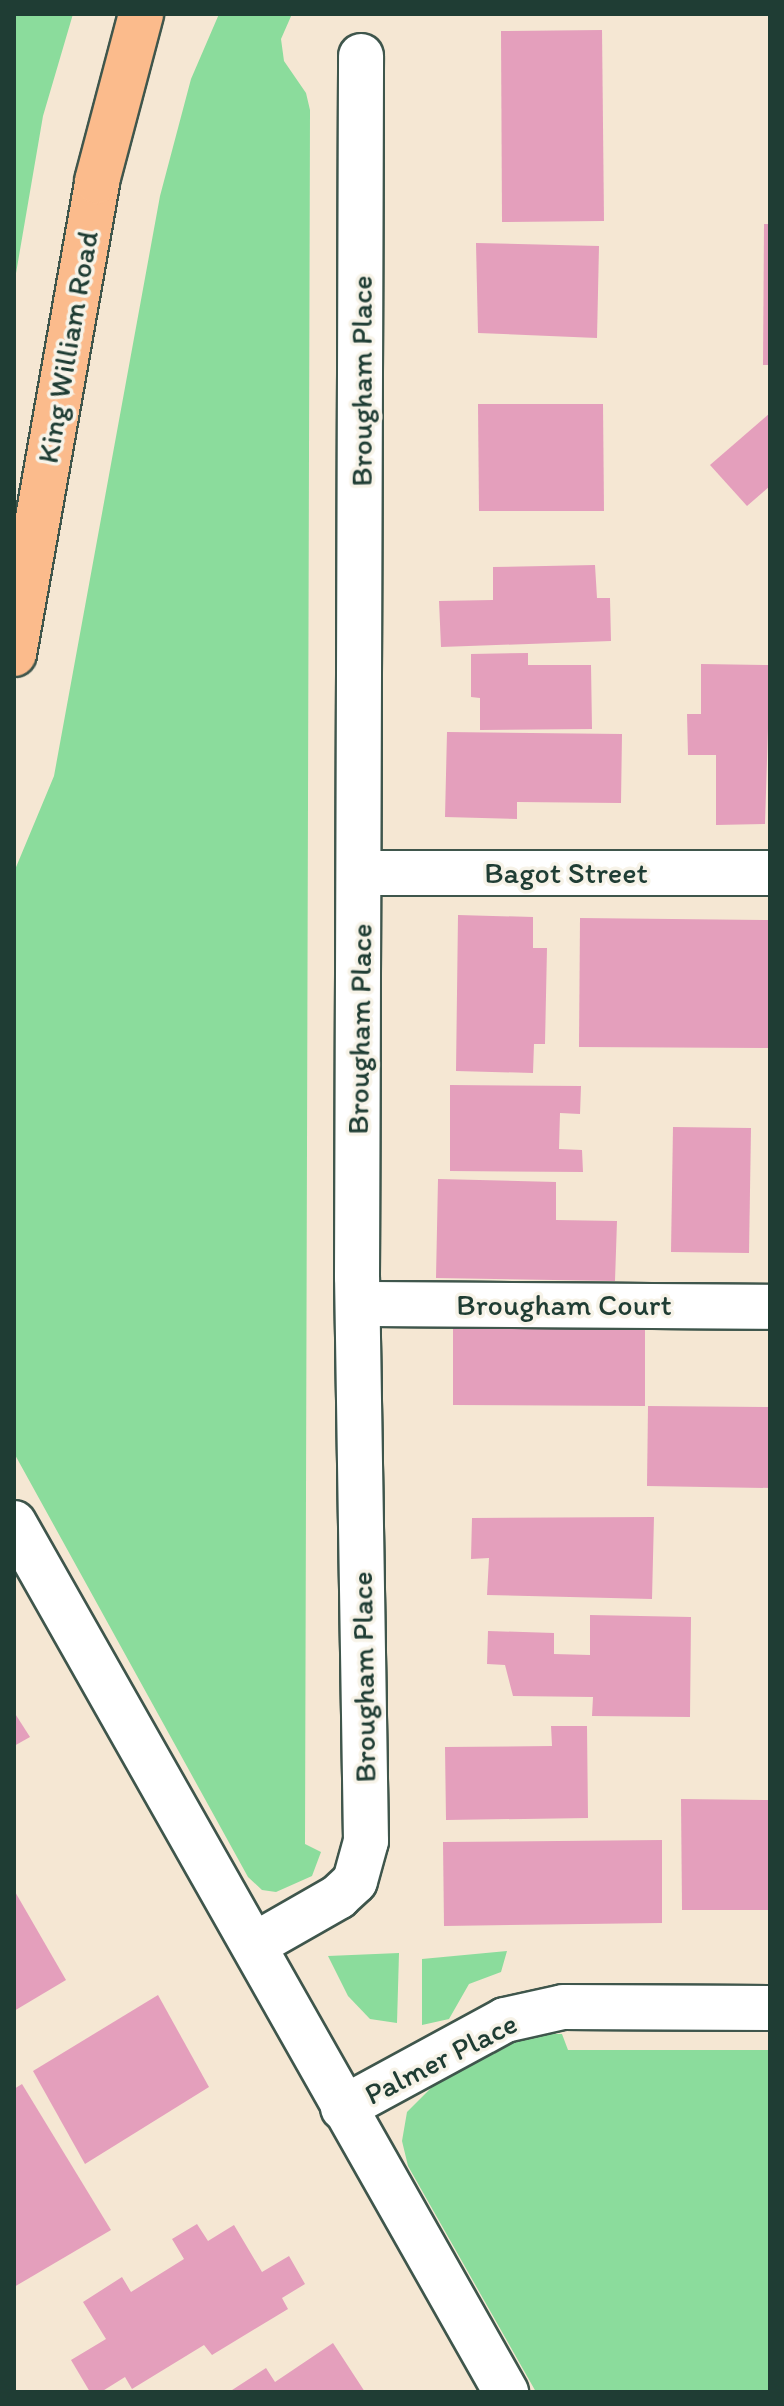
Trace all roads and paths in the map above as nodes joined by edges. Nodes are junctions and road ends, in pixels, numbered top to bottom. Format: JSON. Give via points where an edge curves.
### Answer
{"nodes":[{"id":1,"x":141,"y":24,"type":"edge"},
{"id":2,"x":361,"y":56,"type":"dead end"},
{"id":3,"x":14,"y":654,"type":"edge"},
{"id":4,"x":362,"y":873,"type":"junction"},
{"id":5,"x":770,"y":873,"type":"edge"},
{"id":6,"x":359,"y":1304,"type":"junction"},
{"id":7,"x":770,"y":1307,"type":"edge"},
{"id":8,"x":19,"y":1543,"type":"edge"},
{"id":9,"x":254,"y":1945,"type":"junction"},
{"id":10,"x":770,"y":2008,"type":"edge"},
{"id":11,"x":343,"y":2108,"type":"junction"},
{"id":12,"x":506,"y":2392,"type":"edge"}],
"edges":[{"from":1,"to":3,"type":"main road","name":"King William Road","via":[[97,181]]},
{"from":2,"to":4,"type":"street","name":"Brougham Place"},
{"from":4,"to":5,"type":"street","name":"Bagot Street"},
{"from":4,"to":6,"type":"street","name":"Brougham Place"},
{"from":6,"to":7,"type":"street","name":"Brougham Court"},
{"from":6,"to":9,"type":"street","name":"Brougham Place","via":[[364,1861],[338,1897]]},
{"from":8,"to":9,"type":"street"},
{"from":9,"to":11,"type":"street"},
{"from":10,"to":11,"type":"street","name":"Palmer Place","via":[[563,2007],[505,2020]]},
{"from":11,"to":12,"type":"street","name":"Palmer Place"}]}
